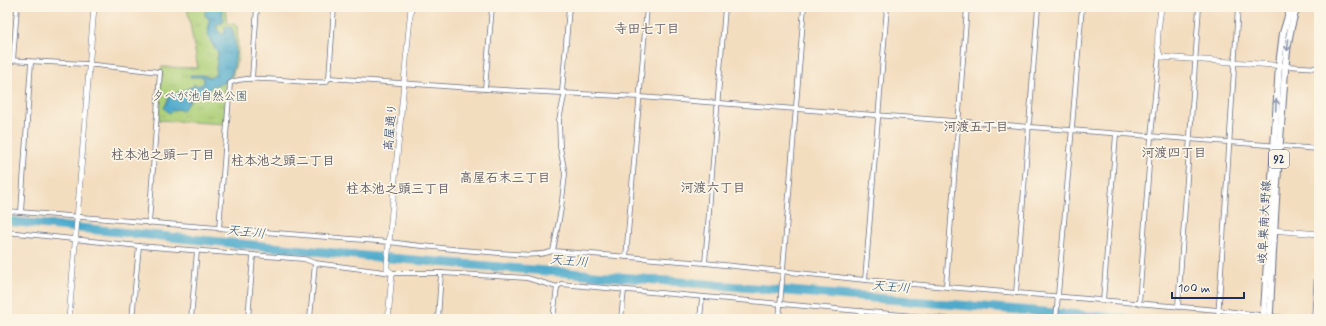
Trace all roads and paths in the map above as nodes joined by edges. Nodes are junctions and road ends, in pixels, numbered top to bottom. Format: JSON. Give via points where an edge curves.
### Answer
{"nodes":[{"id":1,"x":17,"y":7,"type":"edge"},
{"id":2,"x":94,"y":7,"type":"edge"},
{"id":3,"x":257,"y":7,"type":"edge"},
{"id":4,"x":334,"y":7,"type":"edge"},
{"id":5,"x":411,"y":7,"type":"edge"},
{"id":6,"x":492,"y":7,"type":"edge"},
{"id":7,"x":569,"y":7,"type":"edge"},
{"id":8,"x":647,"y":7,"type":"edge"},
{"id":9,"x":725,"y":7,"type":"edge"},
{"id":10,"x":804,"y":7,"type":"edge"},
{"id":11,"x":887,"y":7,"type":"edge"},
{"id":12,"x":968,"y":7,"type":"edge"},
{"id":13,"x":1038,"y":7,"type":"edge"},
{"id":14,"x":1082,"y":7,"type":"edge"},
{"id":15,"x":1161,"y":7,"type":"edge"},
{"id":16,"x":1199,"y":7,"type":"edge"},
{"id":17,"x":1238,"y":7,"type":"edge"},
{"id":18,"x":1290,"y":7,"type":"edge"},
{"id":19,"x":1297,"y":7,"type":"edge"},
{"id":20,"x":1159,"y":54,"type":"junction"},
{"id":21,"x":7,"y":60,"type":"edge"},
{"id":22,"x":1195,"y":60,"type":"junction"},
{"id":23,"x":13,"y":61,"type":"junction"},
{"id":24,"x":31,"y":62,"type":"junction"},
{"id":25,"x":1235,"y":63,"type":"junction"},
{"id":26,"x":1279,"y":65,"type":"junction"},
{"id":27,"x":90,"y":66,"type":"junction"},
{"id":28,"x":1286,"y":66,"type":"junction"},
{"id":29,"x":1319,"y":68,"type":"edge"},
{"id":30,"x":252,"y":78,"type":"junction"},
{"id":31,"x":328,"y":78,"type":"junction"},
{"id":32,"x":403,"y":84,"type":"junction"},
{"id":33,"x":485,"y":89,"type":"junction"},
{"id":34,"x":564,"y":92,"type":"junction"},
{"id":35,"x":640,"y":97,"type":"junction"},
{"id":36,"x":718,"y":103,"type":"junction"},
{"id":37,"x":797,"y":109,"type":"junction"},
{"id":38,"x":879,"y":116,"type":"junction"},
{"id":39,"x":958,"y":122,"type":"junction"},
{"id":40,"x":1029,"y":128,"type":"junction"},
{"id":41,"x":1072,"y":131,"type":"junction"},
{"id":42,"x":1116,"y":134,"type":"junction"},
{"id":43,"x":1151,"y":137,"type":"junction"},
{"id":44,"x":1190,"y":140,"type":"junction"},
{"id":45,"x":1230,"y":142,"type":"junction"},
{"id":46,"x":1277,"y":146,"type":"junction"},
{"id":47,"x":1319,"y":149,"type":"edge"},
{"id":48,"x":7,"y":211,"type":"edge"},
{"id":49,"x":21,"y":212,"type":"junction"},
{"id":50,"x":78,"y":218,"type":"junction"},
{"id":51,"x":149,"y":223,"type":"junction"},
{"id":52,"x":219,"y":229,"type":"junction"},
{"id":53,"x":1271,"y":230,"type":"junction"},
{"id":54,"x":7,"y":232,"type":"edge"},
{"id":55,"x":1319,"y":234,"type":"edge"},
{"id":56,"x":76,"y":237,"type":"junction"},
{"id":57,"x":389,"y":242,"type":"junction"},
{"id":58,"x":1319,"y":243,"type":"edge"},
{"id":59,"x":139,"y":246,"type":"junction"},
{"id":60,"x":197,"y":251,"type":"junction"},
{"id":61,"x":553,"y":251,"type":"junction"},
{"id":62,"x":253,"y":256,"type":"junction"},
{"id":63,"x":626,"y":257,"type":"junction"},
{"id":64,"x":315,"y":263,"type":"junction"},
{"id":65,"x":705,"y":263,"type":"junction"},
{"id":66,"x":392,"y":273,"type":"junction"},
{"id":67,"x":441,"y":273,"type":"junction"},
{"id":68,"x":782,"y":274,"type":"junction"},
{"id":69,"x":864,"y":280,"type":"junction"},
{"id":70,"x":946,"y":286,"type":"junction"},
{"id":71,"x":557,"y":287,"type":"junction"},
{"id":72,"x":624,"y":290,"type":"junction"},
{"id":73,"x":1016,"y":293,"type":"junction"},
{"id":74,"x":702,"y":298,"type":"junction"},
{"id":75,"x":1058,"y":299,"type":"junction"},
{"id":76,"x":1104,"y":300,"type":"junction"},
{"id":77,"x":780,"y":301,"type":"junction"},
{"id":78,"x":1139,"y":304,"type":"junction"},
{"id":79,"x":1178,"y":307,"type":"junction"},
{"id":80,"x":1218,"y":310,"type":"junction"},
{"id":81,"x":862,"y":311,"type":"junction"},
{"id":82,"x":1267,"y":311,"type":"junction"},
{"id":83,"x":1218,"y":317,"type":"edge"},
{"id":84,"x":69,"y":319,"type":"edge"},
{"id":85,"x":132,"y":319,"type":"edge"},
{"id":86,"x":191,"y":319,"type":"edge"},
{"id":87,"x":248,"y":319,"type":"edge"},
{"id":88,"x":310,"y":319,"type":"edge"},
{"id":89,"x":388,"y":319,"type":"edge"},
{"id":90,"x":438,"y":319,"type":"edge"},
{"id":91,"x":553,"y":319,"type":"edge"},
{"id":92,"x":621,"y":319,"type":"edge"},
{"id":93,"x":700,"y":319,"type":"edge"},
{"id":94,"x":779,"y":319,"type":"edge"},
{"id":95,"x":861,"y":319,"type":"edge"},
{"id":96,"x":941,"y":319,"type":"edge"},
{"id":97,"x":947,"y":319,"type":"edge"},
{"id":98,"x":1056,"y":319,"type":"edge"},
{"id":99,"x":1263,"y":319,"type":"edge"},
{"id":100,"x":1269,"y":319,"type":"edge"},
{"id":101,"x":1295,"y":319,"type":"edge"},
{"id":102,"x":1314,"y":319,"type":"edge"}],
"edges":[{"from":1,"to":23,"type":"street"},
{"from":2,"to":27,"type":"street"},
{"from":3,"to":30,"type":"street"},
{"from":4,"to":31,"type":"street"},
{"from":5,"to":32,"type":"street","name":"高屋通り"},
{"from":6,"to":33,"type":"street"},
{"from":7,"to":34,"type":"street"},
{"from":8,"to":35,"type":"street"},
{"from":9,"to":36,"type":"street"},
{"from":10,"to":37,"type":"street"},
{"from":11,"to":38,"type":"street"},
{"from":12,"to":39,"type":"street"},
{"from":13,"to":40,"type":"street"},
{"from":14,"to":41,"type":"street"},
{"from":15,"to":20,"type":"street"},
{"from":16,"to":22,"type":"street"},
{"from":17,"to":25,"type":"street"},
{"from":18,"to":26,"type":"main road","name":"岐阜巣南大野線","number":"92","via":[[1283,33]]},
{"from":19,"to":28,"type":"main road","name":"岐阜巣南大野線","number":"92","one_way":true,"via":[[1289,34]]},
{"from":20,"to":22,"type":"street","via":[[1166,58]]},
{"from":20,"to":43,"type":"street"},
{"from":21,"to":23,"type":"street"},
{"from":22,"to":25,"type":"street"},
{"from":22,"to":44,"type":"street"},
{"from":23,"to":24,"type":"street"},
{"from":24,"to":27,"type":"street"},
{"from":24,"to":49,"type":"street"},
{"from":25,"to":26,"type":"street"},
{"from":25,"to":45,"type":"street"},
{"from":26,"to":28,"type":"street"},
{"from":46,"to":26,"type":"main road","name":"岐阜巣南大野線","number":"92","one_way":true},
{"from":27,"to":50,"type":"street"},
{"from":27,"to":51,"type":"street","via":[[160,72]]},
{"from":28,"to":29,"type":"street"},
{"from":28,"to":46,"type":"main road","name":"岐阜巣南大野線","number":"92"},
{"from":30,"to":31,"type":"street","via":[[315,83],[326,82]]},
{"from":30,"to":52,"type":"street","via":[[228,84]]},
{"from":31,"to":32,"type":"street"},
{"from":32,"to":33,"type":"street"},
{"from":32,"to":57,"type":"street","name":"高屋通り"},
{"from":33,"to":34,"type":"street"},
{"from":34,"to":35,"type":"street"},
{"from":34,"to":61,"type":"street","via":[[559,120],[564,174]]},
{"from":35,"to":36,"type":"street"},
{"from":35,"to":63,"type":"street"},
{"from":36,"to":37,"type":"street"},
{"from":36,"to":65,"type":"street"},
{"from":37,"to":38,"type":"street"},
{"from":37,"to":68,"type":"street"},
{"from":38,"to":39,"type":"street"},
{"from":38,"to":69,"type":"street"},
{"from":39,"to":40,"type":"street"},
{"from":39,"to":70,"type":"street"},
{"from":40,"to":41,"type":"street"},
{"from":40,"to":73,"type":"street"},
{"from":41,"to":42,"type":"street"},
{"from":41,"to":75,"type":"street"},
{"from":42,"to":43,"type":"street"},
{"from":42,"to":76,"type":"street"},
{"from":43,"to":44,"type":"street"},
{"from":43,"to":78,"type":"street"},
{"from":44,"to":45,"type":"street"},
{"from":44,"to":79,"type":"street"},
{"from":45,"to":46,"type":"street"},
{"from":45,"to":80,"type":"street"},
{"from":46,"to":47,"type":"street"},
{"from":46,"to":53,"type":"main road","name":"岐阜巣南大野線","number":"92"},
{"from":48,"to":49,"type":"street"},
{"from":49,"to":50,"type":"street"},
{"from":50,"to":51,"type":"street"},
{"from":50,"to":56,"type":"street"},
{"from":51,"to":52,"type":"street"},
{"from":52,"to":57,"type":"street"},
{"from":53,"to":55,"type":"street"},
{"from":53,"to":82,"type":"main road","name":"岐阜巣南大野線","number":"92"},
{"from":54,"to":56,"type":"street"},
{"from":56,"to":59,"type":"street"},
{"from":56,"to":84,"type":"street"},
{"from":57,"to":61,"type":"street","via":[[441,249],[518,254]]},
{"from":57,"to":66,"type":"street","name":"高屋通り","via":[[387,269]]},
{"from":58,"to":102,"type":"street"},
{"from":59,"to":60,"type":"street"},
{"from":59,"to":85,"type":"street"},
{"from":60,"to":62,"type":"street"},
{"from":60,"to":86,"type":"street"},
{"from":61,"to":63,"type":"street"},
{"from":62,"to":64,"type":"street","via":[[304,259]]},
{"from":62,"to":87,"type":"street"},
{"from":63,"to":65,"type":"street"},
{"from":64,"to":66,"type":"street"},
{"from":64,"to":88,"type":"street"},
{"from":65,"to":68,"type":"street"},
{"from":66,"to":67,"type":"street"},
{"from":66,"to":89,"type":"street"},
{"from":67,"to":71,"type":"street","via":[[527,278]]},
{"from":67,"to":90,"type":"street"},
{"from":68,"to":69,"type":"street"},
{"from":68,"to":77,"type":"street"},
{"from":69,"to":70,"type":"street"},
{"from":70,"to":73,"type":"street"},
{"from":71,"to":72,"type":"street","via":[[561,284]]},
{"from":71,"to":91,"type":"street"},
{"from":72,"to":74,"type":"street"},
{"from":72,"to":92,"type":"street"},
{"from":73,"to":75,"type":"street"},
{"from":74,"to":77,"type":"street"},
{"from":74,"to":93,"type":"street"},
{"from":75,"to":76,"type":"street"},
{"from":75,"to":98,"type":"street"},
{"from":76,"to":78,"type":"street"},
{"from":77,"to":81,"type":"street"},
{"from":77,"to":94,"type":"street"},
{"from":78,"to":79,"type":"street"},
{"from":79,"to":80,"type":"street"},
{"from":80,"to":83,"type":"street"},
{"from":80,"to":101,"type":"street"},
{"from":81,"to":95,"type":"street"},
{"from":81,"to":96,"type":"street"},
{"from":82,"to":99,"type":"main road","name":"岐阜巣南大野線","number":"92","bridge":true},
{"from":82,"to":100,"type":"main road","name":"岐阜巣南大野線","number":"92","bridge":true},
{"from":96,"to":97,"type":"street"}]}
